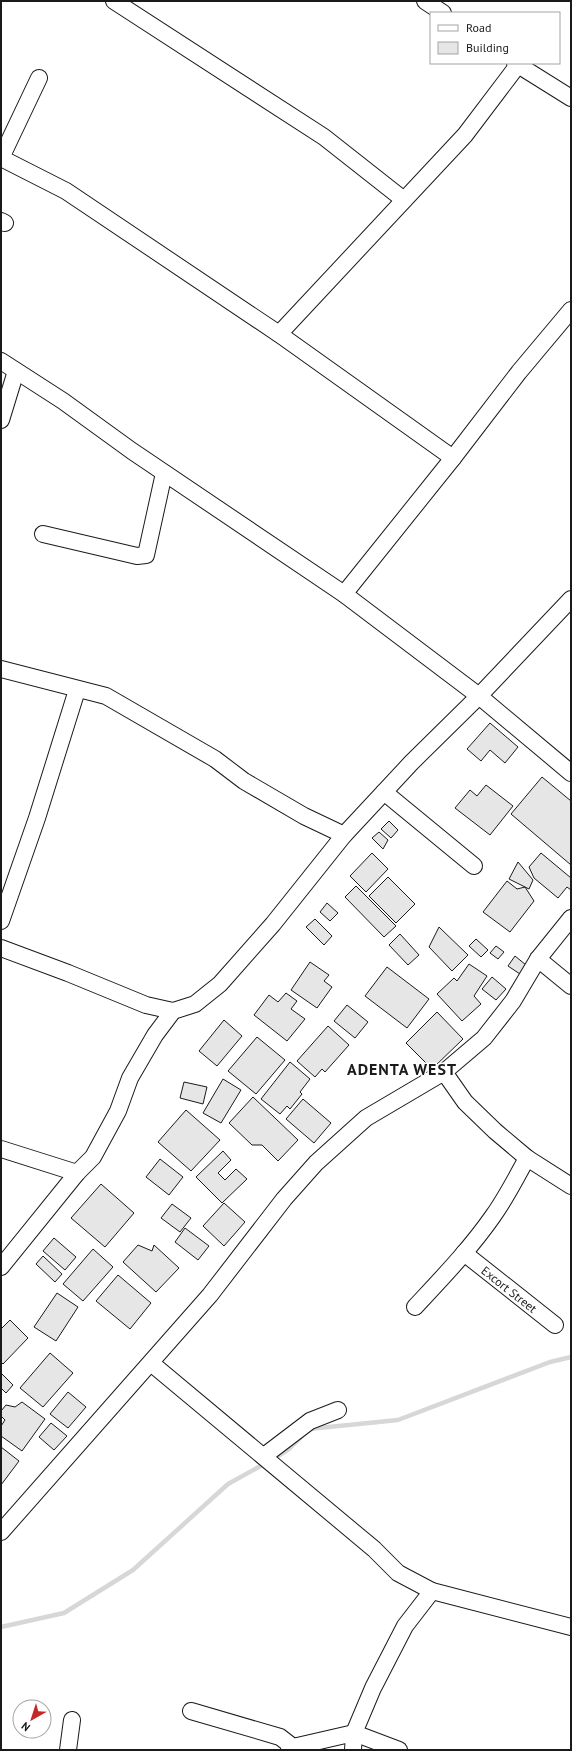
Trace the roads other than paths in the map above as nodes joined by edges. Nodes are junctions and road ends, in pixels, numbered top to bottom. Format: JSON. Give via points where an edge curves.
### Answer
{"nodes":[{"id":1,"x":114,"y":1,"type":"edge"},
{"id":2,"x":425,"y":1,"type":"edge"},
{"id":3,"x":441,"y":12,"type":"edge"},
{"id":4,"x":516,"y":64,"type":"edge"},
{"id":5,"x":39,"y":78,"type":"dead end"},
{"id":6,"x":571,"y":98,"type":"edge"},
{"id":7,"x":1,"y":158,"type":"edge"},
{"id":8,"x":404,"y":200,"type":"junction"},
{"id":9,"x":571,"y":310,"type":"edge"},
{"id":10,"x":279,"y":334,"type":"junction"},
{"id":11,"x":1,"y":361,"type":"edge"},
{"id":12,"x":16,"y":371,"type":"junction"},
{"id":13,"x":1,"y":420,"type":"edge"},
{"id":14,"x":453,"y":458,"type":"junction"},
{"id":15,"x":164,"y":473,"type":"junction"},
{"id":16,"x":43,"y":534,"type":"dead end"},
{"id":17,"x":344,"y":594,"type":"junction"},
{"id":18,"x":571,"y":599,"type":"edge"},
{"id":19,"x":1,"y":670,"type":"edge"},
{"id":20,"x":77,"y":690,"type":"junction"},
{"id":21,"x":479,"y":696,"type":"junction"},
{"id":22,"x":571,"y":773,"type":"edge"},
{"id":23,"x":384,"y":792,"type":"junction"},
{"id":24,"x":344,"y":835,"type":"junction"},
{"id":25,"x":474,"y":866,"type":"dead end"},
{"id":26,"x":571,"y":918,"type":"edge"},
{"id":27,"x":1,"y":921,"type":"edge"},
{"id":28,"x":1,"y":948,"type":"edge"},
{"id":29,"x":538,"y":959,"type":"junction"},
{"id":30,"x":571,"y":986,"type":"edge"},
{"id":31,"x":173,"y":1011,"type":"junction"},
{"id":32,"x":444,"y":1072,"type":"junction"},
{"id":33,"x":1,"y":1149,"type":"edge"},
{"id":34,"x":527,"y":1158,"type":"junction"},
{"id":35,"x":77,"y":1173,"type":"junction"},
{"id":36,"x":571,"y":1186,"type":"edge"},
{"id":37,"x":464,"y":1253,"type":"junction"},
{"id":38,"x":1,"y":1267,"type":"edge"},
{"id":39,"x":415,"y":1307,"type":"dead end"},
{"id":40,"x":555,"y":1325,"type":"dead end"},
{"id":41,"x":151,"y":1363,"type":"junction"},
{"id":42,"x":338,"y":1410,"type":"dead end"},
{"id":43,"x":264,"y":1456,"type":"junction"},
{"id":44,"x":1,"y":1532,"type":"edge"},
{"id":45,"x":432,"y":1591,"type":"junction"},
{"id":46,"x":571,"y":1627,"type":"edge"},
{"id":47,"x":191,"y":1711,"type":"dead end"},
{"id":48,"x":72,"y":1720,"type":"dead end"},
{"id":49,"x":354,"y":1733,"type":"junction"},
{"id":50,"x":291,"y":1749,"type":"edge"},
{"id":51,"x":68,"y":1750,"type":"edge"},
{"id":52,"x":354,"y":1750,"type":"edge"},
{"id":53,"x":399,"y":1750,"type":"edge"}],
"edges":[{"from":1,"to":8,"type":"street","via":[[324,138]]},
{"from":2,"to":3,"type":"street"},
{"from":4,"to":6,"type":"street"},
{"from":4,"to":8,"type":"street","via":[[465,135]]},
{"from":5,"to":7,"type":"street"},
{"from":7,"to":10,"type":"street","via":[[66,191]]},
{"from":8,"to":10,"type":"street"},
{"from":9,"to":14,"type":"street","via":[[519,372]]},
{"from":10,"to":14,"type":"street"},
{"from":11,"to":12,"type":"street"},
{"from":12,"to":13,"type":"street"},
{"from":12,"to":15,"type":"street"},
{"from":14,"to":17,"type":"street"},
{"from":15,"to":16,"type":"street","via":[[146,555],[137,556]]},
{"from":15,"to":17,"type":"street"},
{"from":17,"to":21,"type":"street"},
{"from":18,"to":21,"type":"street"},
{"from":19,"to":20,"type":"street"},
{"from":20,"to":24,"type":"street","via":[[106,696],[215,759],[244,781],[304,816]]},
{"from":20,"to":27,"type":"street","via":[[37,818]]},
{"from":21,"to":22,"type":"street"},
{"from":21,"to":23,"type":"street"},
{"from":23,"to":24,"type":"street"},
{"from":23,"to":25,"type":"street"},
{"from":24,"to":31,"type":"street","via":[[273,924],[220,984],[195,1004]]},
{"from":26,"to":29,"type":"street"},
{"from":28,"to":31,"type":"street","via":[[146,1005]]},
{"from":29,"to":30,"type":"street"},
{"from":29,"to":32,"type":"street","via":[[513,1001],[484,1038]]},
{"from":31,"to":35,"type":"street","via":[[130,1078],[118,1111],[93,1157]]},
{"from":32,"to":34,"type":"street","via":[[464,1102]]},
{"from":32,"to":41,"type":"street","via":[[366,1118],[316,1163],[284,1199],[210,1295]]},
{"from":33,"to":35,"type":"street"},
{"from":34,"to":36,"type":"street"},
{"from":34,"to":37,"type":"street","via":[[492,1217]]},
{"from":35,"to":38,"type":"street"},
{"from":37,"to":39,"type":"street"},
{"from":37,"to":40,"type":"street","name":"Excort Street"},
{"from":41,"to":43,"type":"street"},
{"from":41,"to":44,"type":"street"},
{"from":42,"to":43,"type":"street","via":[[310,1421]]},
{"from":43,"to":45,"type":"street","via":[[398,1572]]},
{"from":45,"to":46,"type":"street"},
{"from":45,"to":49,"type":"street","via":[[405,1626],[373,1688]]},
{"from":47,"to":50,"type":"street","via":[[280,1737]]},
{"from":48,"to":51,"type":"street"},
{"from":49,"to":50,"type":"street"},
{"from":49,"to":52,"type":"street"},
{"from":49,"to":53,"type":"street"}]}
